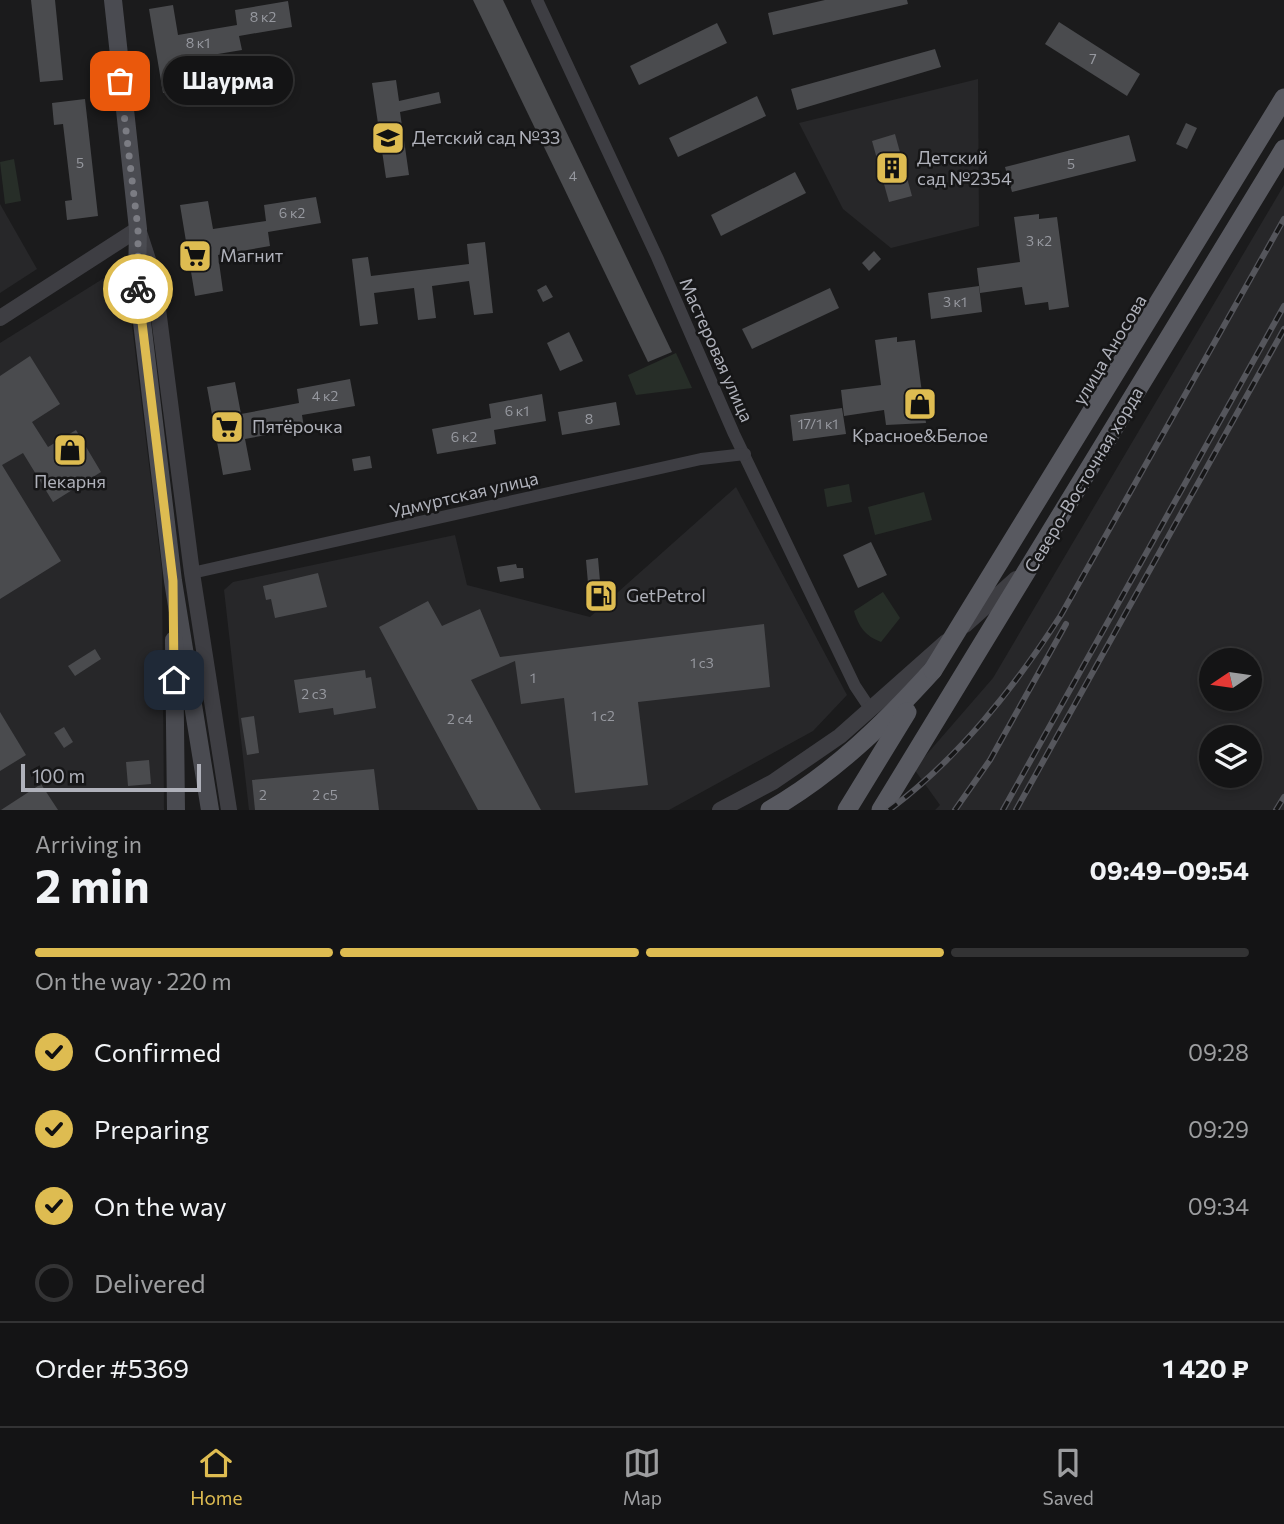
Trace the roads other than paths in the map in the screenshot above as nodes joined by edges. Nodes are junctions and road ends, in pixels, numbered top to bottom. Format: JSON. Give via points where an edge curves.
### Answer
{"nodes":[{"id":1,"x":113,"y":0,"type":"edge"},
{"id":2,"x":537,"y":0,"type":"edge"},
{"id":3,"x":1284,"y":97,"type":"edge"},
{"id":4,"x":1284,"y":137,"type":"edge"},
{"id":5,"x":1284,"y":149,"type":"edge"},
{"id":6,"x":138,"y":229,"type":"junction"},
{"id":7,"x":0,"y":318,"type":"edge"},
{"id":8,"x":745,"y":454,"type":"junction"},
{"id":9,"x":192,"y":573,"type":"junction"},
{"id":10,"x":173,"y":581,"type":"junction"},
{"id":11,"x":968,"y":622,"type":"junction"},
{"id":12,"x":933,"y":670,"type":"junction"},
{"id":13,"x":870,"y":710,"type":"junction"},
{"id":14,"x":176,"y":810,"type":"edge"},
{"id":15,"x":210,"y":810,"type":"edge"},
{"id":16,"x":229,"y":810,"type":"edge"},
{"id":17,"x":720,"y":810,"type":"edge"},
{"id":18,"x":770,"y":810,"type":"edge"},
{"id":19,"x":847,"y":810,"type":"edge"},
{"id":20,"x":881,"y":810,"type":"edge"}],
"edges":[{"from":1,"to":6,"type":"main road"},
{"from":2,"to":8,"type":"street","name":"Мастеровая улица"},
{"from":3,"to":11,"type":"street","name":"улица Аносова"},
{"from":3,"to":12,"type":"main road","name":"Северо-Восточная хорда","bridge":true},
{"from":4,"to":11,"type":"street","name":"улица Аносова","via":[[1032,559]]},
{"from":5,"to":20,"type":"main road","name":"Северо-Восточная хорда"},
{"from":6,"to":7,"type":"street"},
{"from":6,"to":9,"type":"street","via":[[154,278]]},
{"from":6,"to":10,"type":"main road","via":[[137,280]]},
{"from":8,"to":9,"type":"street","name":"Удмуртская улица","via":[[701,459]]},
{"from":8,"to":13,"type":"street","name":"Мастеровая улица"},
{"from":9,"to":16,"type":"street"},
{"from":10,"to":14,"type":"main road"},
{"from":10,"to":15,"type":"main road"},
{"from":11,"to":13,"type":"street","name":"улица Аносова"},
{"from":12,"to":18,"type":"main road","name":"Северо-Восточная хорда","via":[[849,756]]},
{"from":12,"to":19,"type":"main road","name":"Северо-Восточная хорда"},
{"from":13,"to":17,"type":"street","name":"улица Аносова","via":[[795,768]]}]}
